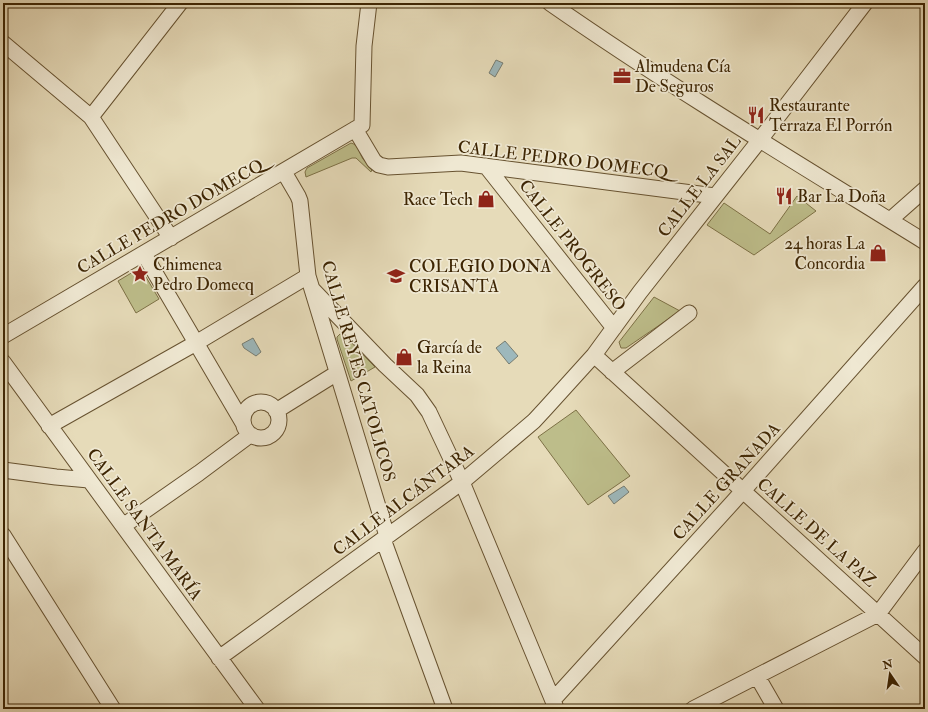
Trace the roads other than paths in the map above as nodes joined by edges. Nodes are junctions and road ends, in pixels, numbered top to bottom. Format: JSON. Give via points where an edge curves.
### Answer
{"nodes":[{"id":1,"x":180,"y":3,"type":"edge"},
{"id":2,"x":369,"y":3,"type":"edge"},
{"id":3,"x":550,"y":3,"type":"edge"},
{"id":4,"x":864,"y":3,"type":"edge"},
{"id":5,"x":3,"y":43,"type":"edge"},
{"id":6,"x":91,"y":117,"type":"junction"},
{"id":7,"x":359,"y":127,"type":"junction"},
{"id":8,"x":759,"y":141,"type":"junction"},
{"id":9,"x":486,"y":166,"type":"junction"},
{"id":10,"x":284,"y":172,"type":"junction"},
{"id":11,"x":925,"y":190,"type":"edge"},
{"id":12,"x":715,"y":196,"type":"junction"},
{"id":13,"x":890,"y":220,"type":"junction"},
{"id":14,"x":171,"y":238,"type":"junction"},
{"id":15,"x":925,"y":242,"type":"edge"},
{"id":16,"x":144,"y":254,"type":"junction"},
{"id":17,"x":310,"y":282,"type":"junction"},
{"id":18,"x":925,"y":286,"type":"edge"},
{"id":19,"x":688,"y":313,"type":"dead end"},
{"id":20,"x":614,"y":328,"type":"junction"},
{"id":21,"x":3,"y":336,"type":"edge"},
{"id":22,"x":196,"y":343,"type":"junction"},
{"id":23,"x":594,"y":355,"type":"junction"},
{"id":24,"x":3,"y":362,"type":"edge"},
{"id":25,"x":338,"y":372,"type":"junction"},
{"id":26,"x":612,"y":372,"type":"junction"},
{"id":27,"x":276,"y":411,"type":"junction"},
{"id":28,"x":49,"y":426,"type":"junction"},
{"id":29,"x":246,"y":429,"type":"junction"},
{"id":30,"x":3,"y":470,"type":"edge"},
{"id":31,"x":89,"y":480,"type":"junction"},
{"id":32,"x":462,"y":482,"type":"junction"},
{"id":33,"x":743,"y":491,"type":"junction"},
{"id":34,"x":123,"y":526,"type":"junction"},
{"id":35,"x":3,"y":536,"type":"edge"},
{"id":36,"x":385,"y":537,"type":"junction"},
{"id":37,"x":925,"y":552,"type":"edge"},
{"id":38,"x":878,"y":614,"type":"junction"},
{"id":39,"x":925,"y":657,"type":"edge"},
{"id":40,"x":220,"y":658,"type":"junction"},
{"id":41,"x":757,"y":676,"type":"junction"},
{"id":42,"x":555,"y":705,"type":"edge"},
{"id":43,"x":113,"y":709,"type":"edge"},
{"id":44,"x":256,"y":709,"type":"edge"},
{"id":45,"x":445,"y":709,"type":"edge"},
{"id":46,"x":693,"y":709,"type":"edge"},
{"id":47,"x":776,"y":709,"type":"edge"}],
"edges":[{"from":1,"to":6,"type":"street"},
{"from":2,"to":7,"type":"street"},
{"from":3,"to":8,"type":"street"},
{"from":4,"to":8,"type":"street","name":"CALLE LA SAL"},
{"from":5,"to":6,"type":"street"},
{"from":6,"to":14,"type":"street"},
{"from":7,"to":9,"type":"street","name":"CALLE PEDRO DOMECQ","via":[[374,161],[379,165],[388,167],[461,163]]},
{"from":7,"to":10,"type":"street","name":"CALLE PEDRO DOMECQ"},
{"from":8,"to":12,"type":"street","name":"CALLE LA SAL"},
{"from":8,"to":13,"type":"street"},
{"from":9,"to":12,"type":"street","name":"CALLE PEDRO DOMECQ"},
{"from":9,"to":20,"type":"street","name":"CALLE PROGRESO"},
{"from":10,"to":14,"type":"street","name":"CALLE PEDRO DOMECQ"},
{"from":10,"to":17,"type":"street","name":"CALLE REYES CATOLICOS","via":[[300,201]]},
{"from":11,"to":13,"type":"street"},
{"from":12,"to":20,"type":"street","name":"CALLE LA SAL"},
{"from":13,"to":15,"type":"street"},
{"from":14,"to":16,"type":"street","name":"CALLE PEDRO DOMECQ"},
{"from":16,"to":21,"type":"street","name":"CALLE PEDRO DOMECQ"},
{"from":16,"to":22,"type":"street"},
{"from":17,"to":22,"type":"street"},
{"from":17,"to":25,"type":"street","name":"CALLE REYES CATOLICOS"},
{"from":17,"to":32,"type":"street","via":[[420,400],[429,412]]},
{"from":18,"to":33,"type":"street","name":"CALLE GRANADA"},
{"from":19,"to":26,"type":"street"},
{"from":20,"to":23,"type":"street","name":"CALLE LA SAL"},
{"from":22,"to":28,"type":"street"},
{"from":22,"to":29,"type":"street"},
{"from":23,"to":26,"type":"street","name":"CALLE DE LA PAZ"},
{"from":23,"to":32,"type":"street","name":"CALLE ALCÁNTARA","via":[[534,421]]},
{"from":24,"to":28,"type":"street","name":"CALLE SANTA MARÍA"},
{"from":25,"to":27,"type":"street"},
{"from":25,"to":36,"type":"street","name":"CALLE REYES CATOLICOS"},
{"from":26,"to":33,"type":"street","name":"CALLE DE LA PAZ"},
{"from":27,"to":29,"type":"street","via":[[262,402],[251,405],[244,414]]},
{"from":27,"to":29,"type":"street","via":[[279,422],[275,432],[266,438],[260,439]]},
{"from":28,"to":31,"type":"street","name":"CALLE SANTA MARÍA"},
{"from":29,"to":34,"type":"street","via":[[200,473]]},
{"from":30,"to":31,"type":"street"},
{"from":31,"to":34,"type":"street","name":"CALLE SANTA MARÍA"},
{"from":32,"to":36,"type":"street","name":"CALLE ALCÁNTARA"},
{"from":32,"to":42,"type":"street"},
{"from":33,"to":38,"type":"street","name":"CALLE DE LA PAZ"},
{"from":33,"to":42,"type":"street","name":"CALLE GRANADA"},
{"from":34,"to":40,"type":"street","name":"CALLE SANTA MARÍA"},
{"from":35,"to":43,"type":"street"},
{"from":36,"to":40,"type":"street","name":"CALLE ALCÁNTARA"},
{"from":36,"to":45,"type":"street","name":"CALLE REYES CATOLICOS"},
{"from":37,"to":38,"type":"street"},
{"from":38,"to":39,"type":"street","name":"CALLE DE LA PAZ"},
{"from":38,"to":41,"type":"street"},
{"from":40,"to":44,"type":"street","name":"CALLE SANTA MARÍA"},
{"from":41,"to":46,"type":"street"},
{"from":41,"to":47,"type":"street"}]}
